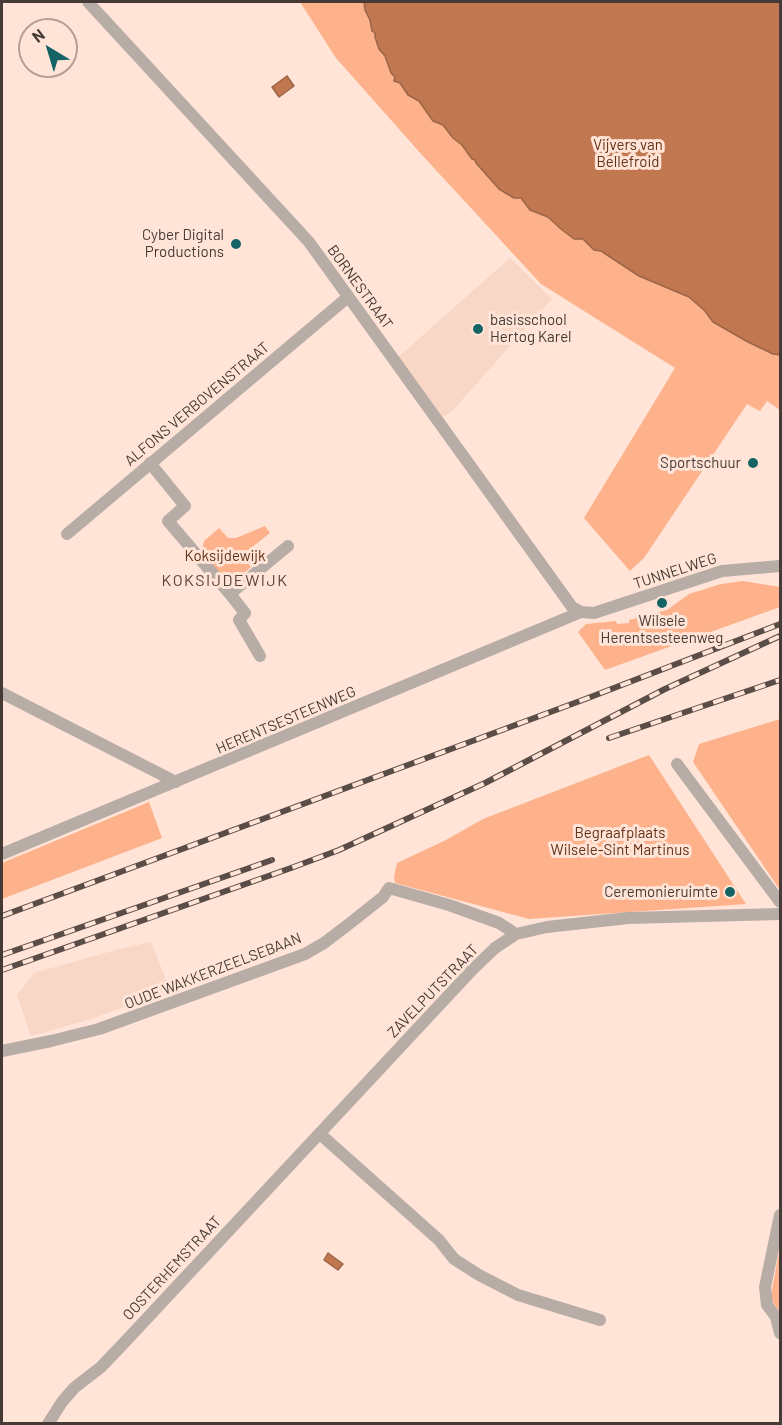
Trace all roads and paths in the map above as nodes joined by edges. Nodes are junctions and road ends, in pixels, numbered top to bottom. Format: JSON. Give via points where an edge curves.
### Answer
{"nodes":[{"id":1,"x":88,"y":2,"type":"edge"},
{"id":2,"x":348,"y":297,"type":"junction"},
{"id":3,"x":150,"y":463,"type":"junction"},
{"id":4,"x":67,"y":534,"type":"dead end"},
{"id":5,"x":288,"y":546,"type":"dead end"},
{"id":6,"x":780,"y":566,"type":"edge"},
{"id":7,"x":230,"y":594,"type":"junction"},
{"id":8,"x":581,"y":612,"type":"junction"},
{"id":9,"x":260,"y":656,"type":"dead end"},
{"id":10,"x":2,"y":693,"type":"edge"},
{"id":11,"x":677,"y":764,"type":"dead end"},
{"id":12,"x":176,"y":782,"type":"junction"},
{"id":13,"x":2,"y":854,"type":"edge"},
{"id":14,"x":780,"y":902,"type":"edge"},
{"id":15,"x":780,"y":914,"type":"edge"},
{"id":16,"x":516,"y":934,"type":"junction"},
{"id":17,"x":2,"y":1051,"type":"edge"},
{"id":18,"x":320,"y":1134,"type":"junction"},
{"id":19,"x":780,"y":1215,"type":"edge"},
{"id":20,"x":600,"y":1320,"type":"dead end"},
{"id":21,"x":780,"y":1333,"type":"edge"},
{"id":22,"x":48,"y":1424,"type":"edge"}],
"edges":[{"from":1,"to":2,"type":"street","name":"BORNESTRAAT","via":[[309,242]]},
{"from":2,"to":3,"type":"street","name":"ALFONS VERBOVENSTRAAT"},
{"from":2,"to":8,"type":"street","name":"BORNESTRAAT","via":[[569,604]]},
{"from":3,"to":4,"type":"street","name":"ALFONS VERBOVENSTRAAT"},
{"from":3,"to":7,"type":"street","via":[[185,506],[168,521]]},
{"from":5,"to":7,"type":"street"},
{"from":6,"to":8,"type":"street","name":"TUNNELWEG","via":[[722,571],[602,611]]},
{"from":7,"to":9,"type":"street","via":[[245,613],[239,620]]},
{"from":8,"to":12,"type":"street","name":"HERENTSESTEENWEG"},
{"from":10,"to":12,"type":"street"},
{"from":11,"to":14,"type":"street"},
{"from":12,"to":13,"type":"street","name":"HERENTSESTEENWEG"},
{"from":15,"to":16,"type":"street","name":"ZAVELPUTSTRAAT","via":[[628,918]]},
{"from":16,"to":17,"type":"street","name":"OUDE WAKKERZEELSEBAAN","via":[[499,923],[389,888],[349,924],[305,954],[99,1029]]},
{"from":16,"to":18,"type":"street","name":"ZAVELPUTSTRAAT","via":[[473,969]]},
{"from":18,"to":20,"type":"street","via":[[439,1240],[454,1259],[518,1295]]},
{"from":18,"to":22,"type":"street","name":"OOSTERHEMSTRAAT","via":[[101,1367],[74,1388]]},
{"from":19,"to":21,"type":"street","via":[[765,1287],[766,1305],[776,1317]]}]}
